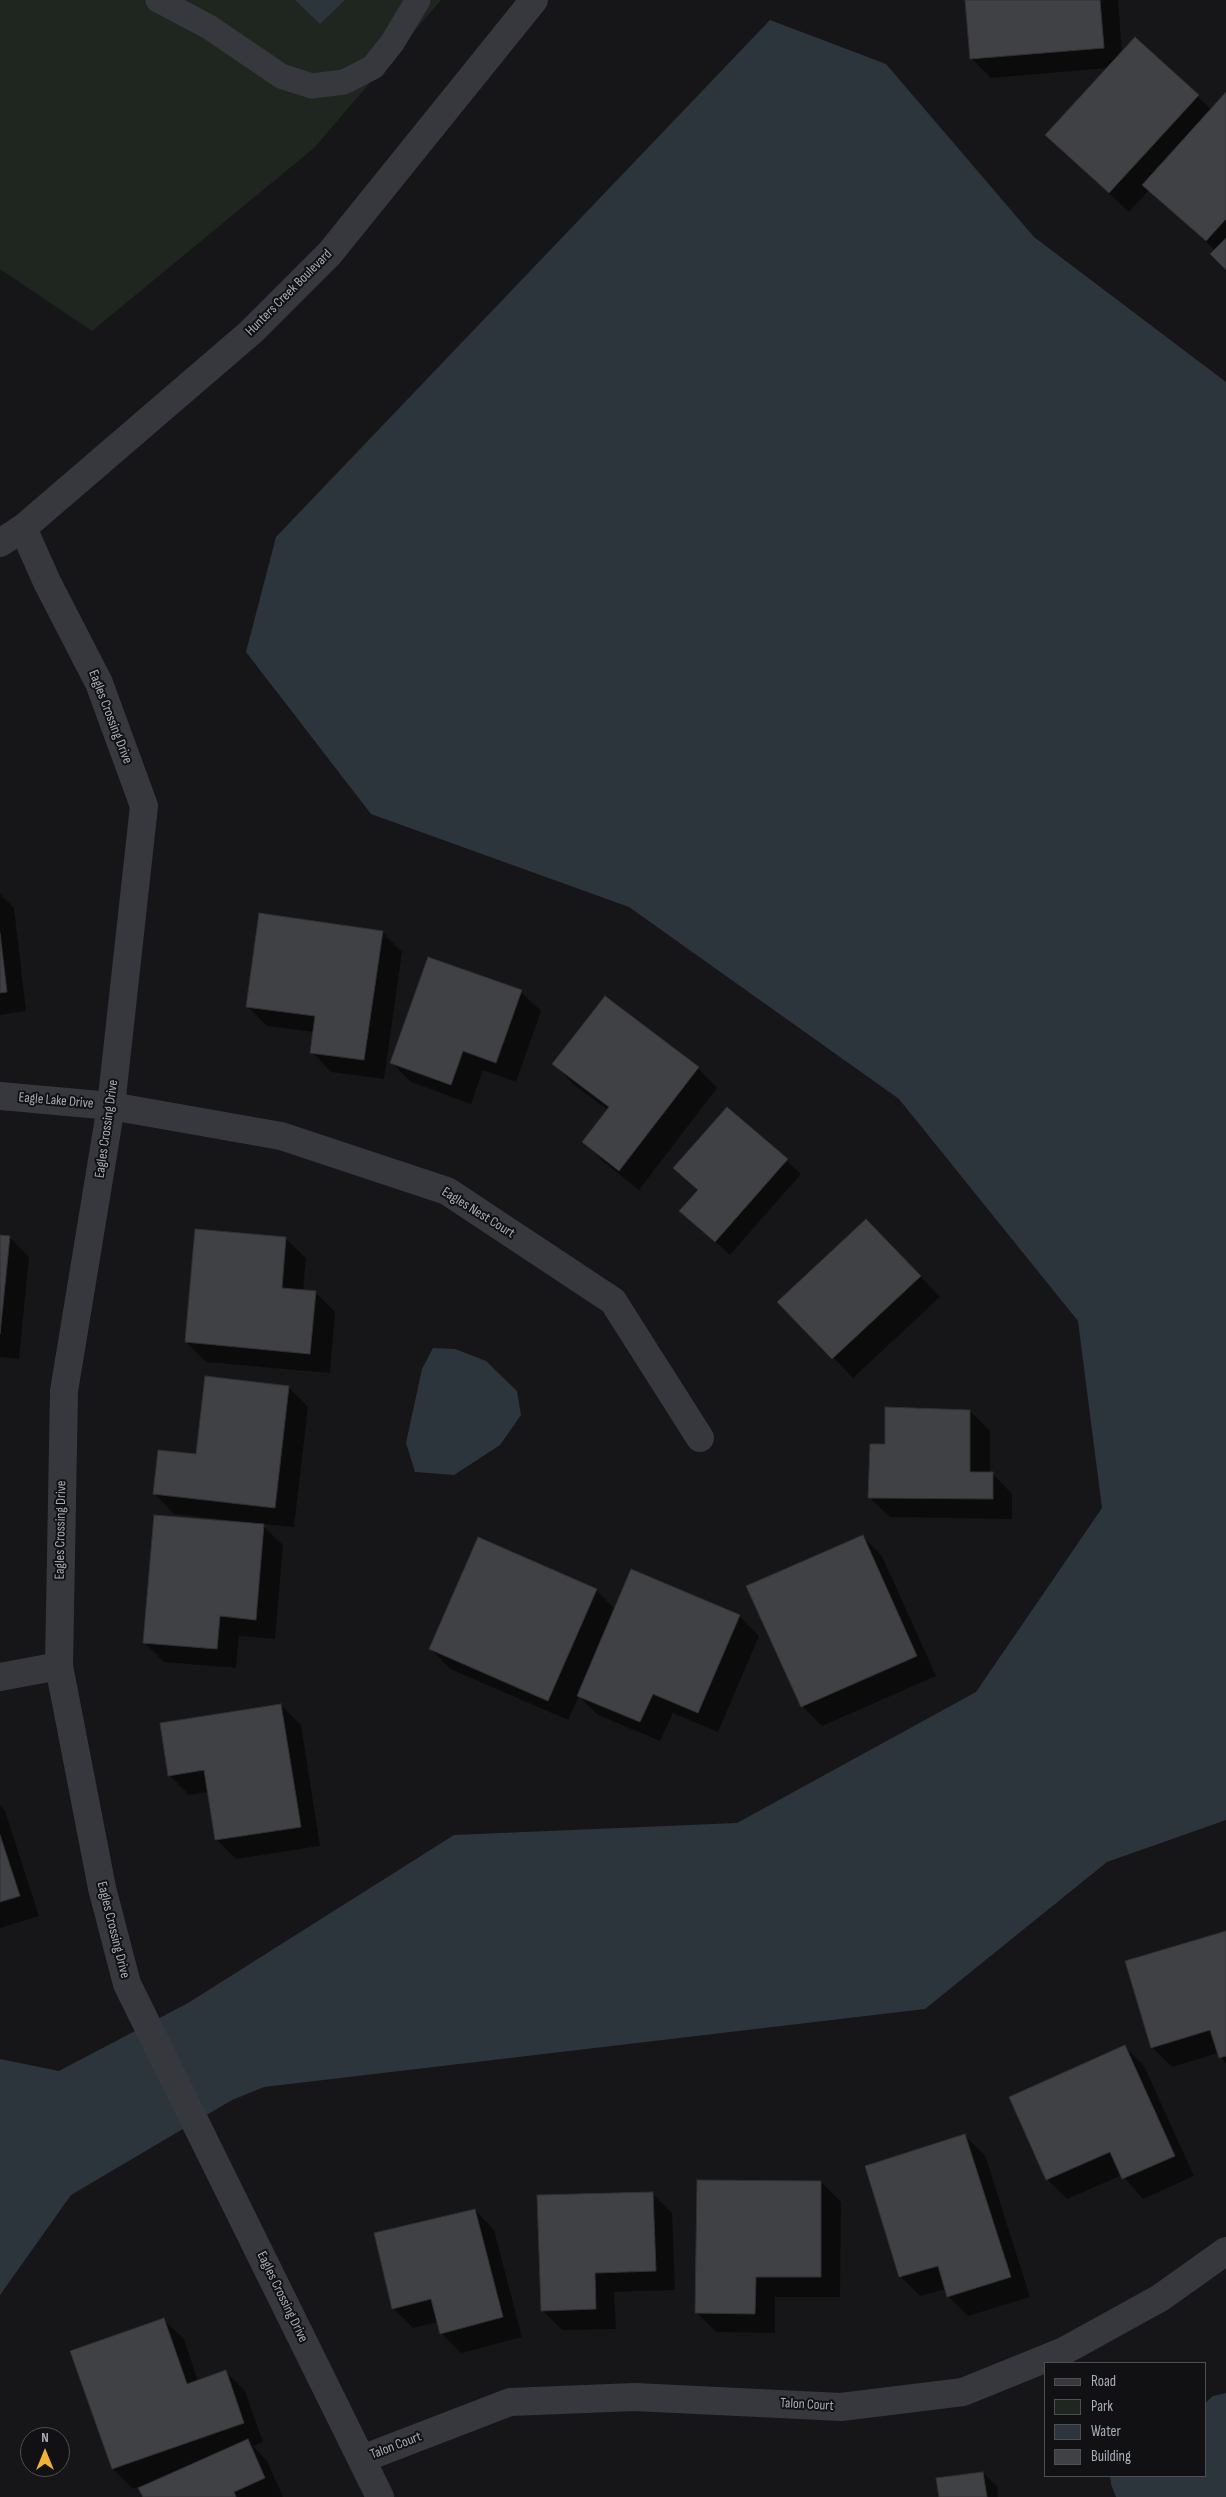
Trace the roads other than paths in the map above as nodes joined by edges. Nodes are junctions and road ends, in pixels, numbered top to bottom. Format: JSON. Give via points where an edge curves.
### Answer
{"nodes":[{"id":1,"x":158,"y":0,"type":"edge"},
{"id":2,"x":418,"y":0,"type":"edge"},
{"id":3,"x":534,"y":0,"type":"edge"},
{"id":4,"x":23,"y":528,"type":"junction"},
{"id":5,"x":0,"y":543,"type":"edge"},
{"id":6,"x":0,"y":1096,"type":"edge"},
{"id":7,"x":111,"y":1106,"type":"junction"},
{"id":8,"x":700,"y":1438,"type":"dead end"},
{"id":9,"x":59,"y":1666,"type":"junction"},
{"id":10,"x":0,"y":1677,"type":"edge"},
{"id":11,"x":1226,"y":2251,"type":"edge"},
{"id":12,"x":362,"y":2459,"type":"junction"},
{"id":13,"x":380,"y":2497,"type":"edge"}],
"edges":[{"from":1,"to":2,"type":"lane","via":[[209,27],[281,76],[312,86],[344,82],[373,67]]},
{"from":3,"to":4,"type":"street","name":"Hunters Creek Boulevard","via":[[330,253],[251,332]]},
{"from":4,"to":5,"type":"street","name":"Hunters Creek Boulevard"},
{"from":4,"to":7,"type":"street","name":"Eagles Crossing Drive","via":[[99,683],[144,806]]},
{"from":6,"to":7,"type":"street","name":"Eagle Lake Drive"},
{"from":7,"to":8,"type":"street","name":"Eagles Nest Court","via":[[280,1136],[447,1191],[613,1301]]},
{"from":7,"to":9,"type":"street","name":"Eagles Crossing Drive","via":[[64,1391]]},
{"from":9,"to":10,"type":"street"},
{"from":9,"to":12,"type":"street","name":"Eagles Crossing Drive","via":[[102,1888],[127,1984]]},
{"from":11,"to":12,"type":"street","name":"Talon Court","via":[[1160,2298],[1064,2351],[963,2392],[841,2406],[634,2397],[510,2402]]},
{"from":12,"to":13,"type":"street","name":"Eagles Crossing Drive"}]}
